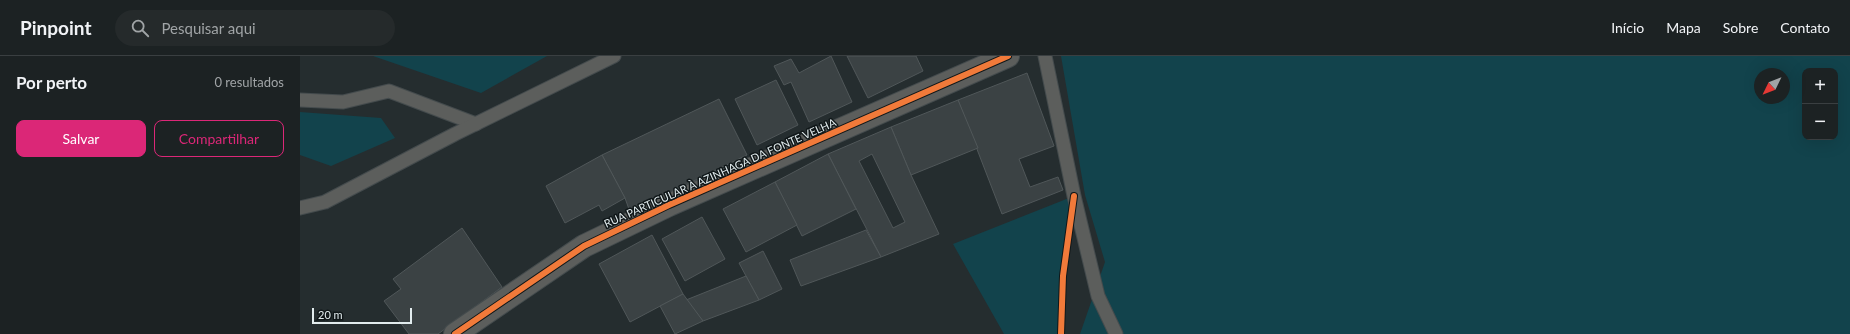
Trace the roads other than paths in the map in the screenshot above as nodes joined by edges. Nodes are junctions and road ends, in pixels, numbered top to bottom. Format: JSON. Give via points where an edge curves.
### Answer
{"nodes":[{"id":1,"x":614,"y":56,"type":"edge"},
{"id":2,"x":1008,"y":56,"type":"edge"},
{"id":3,"x":1045,"y":56,"type":"edge"},
{"id":4,"x":300,"y":100,"type":"edge"},
{"id":5,"x":476,"y":124,"type":"junction"},
{"id":6,"x":300,"y":208,"type":"edge"},
{"id":7,"x":455,"y":334,"type":"edge"},
{"id":8,"x":1116,"y":334,"type":"edge"}],
"edges":[{"from":1,"to":5,"type":"lane"},
{"from":2,"to":7,"type":"street","name":"RUA PARTICULAR À AZINHAGA DA FONTE VELHA","via":[[669,205],[584,246]]},
{"from":3,"to":8,"type":"lane","via":[[1098,296]]},
{"from":4,"to":5,"type":"lane","via":[[343,102],[389,91]]},
{"from":5,"to":6,"type":"lane","via":[[325,202]]}]}
